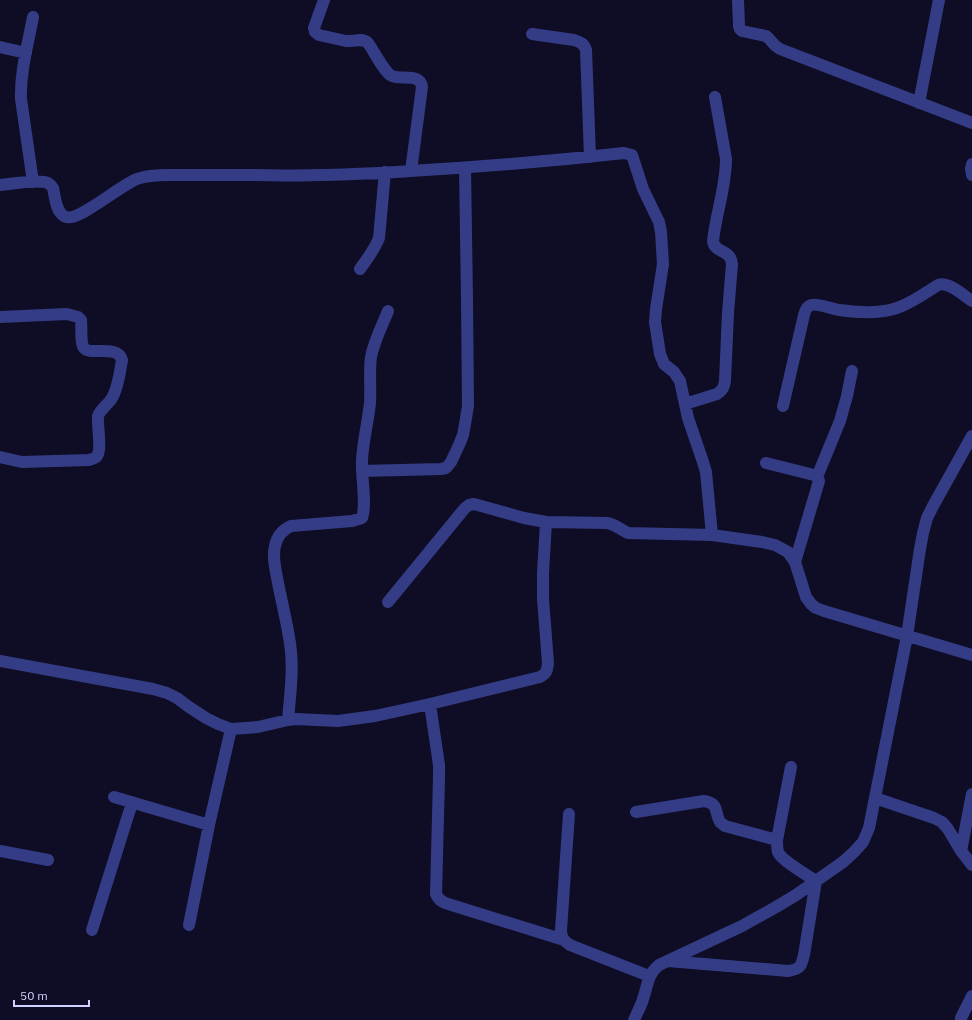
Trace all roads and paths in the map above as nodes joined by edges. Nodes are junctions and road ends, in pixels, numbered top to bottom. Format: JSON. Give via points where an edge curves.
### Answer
{"nodes":[{"id":1,"x":324,"y":0,"type":"edge"},
{"id":2,"x":738,"y":0,"type":"edge"},
{"id":3,"x":939,"y":0,"type":"edge"},
{"id":4,"x":33,"y":17,"type":"dead end"},
{"id":5,"x":532,"y":34,"type":"dead end"},
{"id":6,"x":0,"y":47,"type":"edge"},
{"id":7,"x":26,"y":53,"type":"junction"},
{"id":8,"x":715,"y":97,"type":"dead end"},
{"id":9,"x":919,"y":103,"type":"junction"},
{"id":10,"x":972,"y":123,"type":"edge"},
{"id":11,"x":590,"y":157,"type":"junction"},
{"id":12,"x":972,"y":164,"type":"edge"},
{"id":13,"x":464,"y":168,"type":"junction"},
{"id":14,"x":411,"y":171,"type":"junction"},
{"id":15,"x":385,"y":172,"type":"junction"},
{"id":16,"x":972,"y":174,"type":"edge"},
{"id":17,"x":33,"y":182,"type":"junction"},
{"id":18,"x":0,"y":185,"type":"edge"},
{"id":19,"x":360,"y":269,"type":"dead end"},
{"id":20,"x":972,"y":301,"type":"edge"},
{"id":21,"x":388,"y":311,"type":"dead end"},
{"id":22,"x":0,"y":317,"type":"edge"},
{"id":23,"x":852,"y":371,"type":"dead end"},
{"id":24,"x":685,"y":404,"type":"junction"},
{"id":25,"x":783,"y":406,"type":"dead end"},
{"id":26,"x":972,"y":436,"type":"edge"},
{"id":27,"x":0,"y":457,"type":"edge"},
{"id":28,"x":766,"y":463,"type":"dead end"},
{"id":29,"x":362,"y":470,"type":"junction"},
{"id":30,"x":817,"y":477,"type":"junction"},
{"id":31,"x":546,"y":522,"type":"junction"},
{"id":32,"x":712,"y":535,"type":"junction"},
{"id":33,"x":795,"y":562,"type":"junction"},
{"id":34,"x":388,"y":602,"type":"dead end"},
{"id":35,"x":907,"y":636,"type":"junction"},
{"id":36,"x":972,"y":655,"type":"edge"},
{"id":37,"x":1,"y":664,"type":"edge"},
{"id":38,"x":430,"y":704,"type":"junction"},
{"id":39,"x":288,"y":720,"type":"junction"},
{"id":40,"x":231,"y":729,"type":"junction"},
{"id":41,"x":791,"y":767,"type":"dead end"},
{"id":42,"x":972,"y":794,"type":"edge"},
{"id":43,"x":114,"y":797,"type":"dead end"},
{"id":44,"x":874,"y":798,"type":"junction"},
{"id":45,"x":132,"y":803,"type":"junction"},
{"id":46,"x":636,"y":812,"type":"dead end"},
{"id":47,"x":569,"y":814,"type":"dead end"},
{"id":48,"x":209,"y":825,"type":"junction"},
{"id":49,"x":777,"y":840,"type":"junction"},
{"id":50,"x":0,"y":851,"type":"edge"},
{"id":51,"x":961,"y":851,"type":"junction"},
{"id":52,"x":48,"y":860,"type":"dead end"},
{"id":53,"x":972,"y":865,"type":"edge"},
{"id":54,"x":816,"y":881,"type":"junction"},
{"id":55,"x":189,"y":925,"type":"dead end"},
{"id":56,"x":92,"y":930,"type":"dead end"},
{"id":57,"x":564,"y":940,"type":"junction"},
{"id":58,"x":667,"y":961,"type":"junction"},
{"id":59,"x":649,"y":976,"type":"junction"},
{"id":60,"x":972,"y":996,"type":"edge"},
{"id":61,"x":962,"y":1018,"type":"dead end"},
{"id":62,"x":634,"y":1020,"type":"edge"}],
"edges":[{"from":1,"to":14,"type":"street","via":[[314,28],[318,35],[350,42],[366,40],[390,74],[397,78],[420,80],[422,83]]},
{"from":2,"to":9,"type":"street","via":[[739,26],[742,31],[766,36],[780,49]]},
{"from":3,"to":9,"type":"street"},
{"from":4,"to":7,"type":"street"},
{"from":5,"to":11,"type":"street","via":[[574,40],[584,45]]},
{"from":6,"to":7,"type":"street"},
{"from":7,"to":17,"type":"street","via":[[21,99]]},
{"from":8,"to":24,"type":"street","via":[[726,169],[713,241],[717,249],[732,259],[725,381],[724,387],[717,394]]},
{"from":9,"to":10,"type":"street"},
{"from":11,"to":13,"type":"street"},
{"from":11,"to":24,"type":"street","via":[[624,153],[632,155],[658,222],[663,264],[656,309],[656,328],[662,360],[678,376]]},
{"from":12,"to":16,"type":"street"},
{"from":13,"to":14,"type":"street"},
{"from":13,"to":29,"type":"street","via":[[468,406],[463,435],[451,462],[441,470]]},
{"from":14,"to":15,"type":"street"},
{"from":15,"to":17,"type":"street","via":[[147,177],[129,183],[74,218],[62,215],[51,185]]},
{"from":15,"to":19,"type":"street","via":[[379,238]]},
{"from":17,"to":18,"type":"street"},
{"from":20,"to":25,"type":"street","via":[[942,284],[908,305],[882,312],[838,310],[811,305],[804,315]]},
{"from":21,"to":29,"type":"street","via":[[371,357],[370,402]]},
{"from":22,"to":27,"type":"street","via":[[67,314],[78,317],[81,320],[82,344],[86,350],[112,352],[121,356],[122,360],[112,398],[98,416],[99,452],[94,459],[22,462]]},
{"from":23,"to":30,"type":"street","via":[[844,410]]},
{"from":24,"to":32,"type":"street","via":[[704,462]]},
{"from":26,"to":35,"type":"street","via":[[927,518]]},
{"from":28,"to":30,"type":"street"},
{"from":29,"to":39,"type":"street","via":[[362,518],[291,526],[278,536],[274,546],[274,562],[290,645]]},
{"from":30,"to":33,"type":"street","via":[[818,486]]},
{"from":31,"to":32,"type":"street","via":[[607,522],[634,534]]},
{"from":31,"to":34,"type":"street","via":[[474,504],[469,505]]},
{"from":31,"to":38,"type":"street","via":[[543,599],[548,663],[545,674]]},
{"from":32,"to":33,"type":"street","via":[[775,545],[788,552]]},
{"from":33,"to":35,"type":"street","via":[[806,597],[816,608]]},
{"from":35,"to":36,"type":"street"},
{"from":35,"to":44,"type":"street"},
{"from":37,"to":40,"type":"street","via":[[153,689],[177,698],[218,724]]},
{"from":38,"to":39,"type":"street","via":[[338,721]]},
{"from":38,"to":57,"type":"street","via":[[439,778],[436,894],[438,898],[445,903]]},
{"from":39,"to":40,"type":"street","via":[[258,727]]},
{"from":40,"to":48,"type":"street"},
{"from":41,"to":49,"type":"street"},
{"from":42,"to":51,"type":"street"},
{"from":43,"to":45,"type":"street"},
{"from":44,"to":51,"type":"street","via":[[942,822]]},
{"from":44,"to":54,"type":"street","via":[[863,842],[843,862]]},
{"from":45,"to":48,"type":"street"},
{"from":45,"to":56,"type":"street"},
{"from":46,"to":49,"type":"street","via":[[704,801],[715,807],[720,821],[725,826]]},
{"from":47,"to":57,"type":"street","via":[[561,930]]},
{"from":48,"to":55,"type":"street"},
{"from":49,"to":54,"type":"street","via":[[781,857]]},
{"from":50,"to":52,"type":"street"},
{"from":51,"to":53,"type":"street"},
{"from":54,"to":58,"type":"street","via":[[742,926]]},
{"from":54,"to":58,"type":"street","via":[[802,963],[796,970]]},
{"from":57,"to":59,"type":"street","via":[[570,945]]},
{"from":58,"to":59,"type":"street","via":[[659,964]]},
{"from":59,"to":62,"type":"street"},
{"from":60,"to":61,"type":"street"}]}
